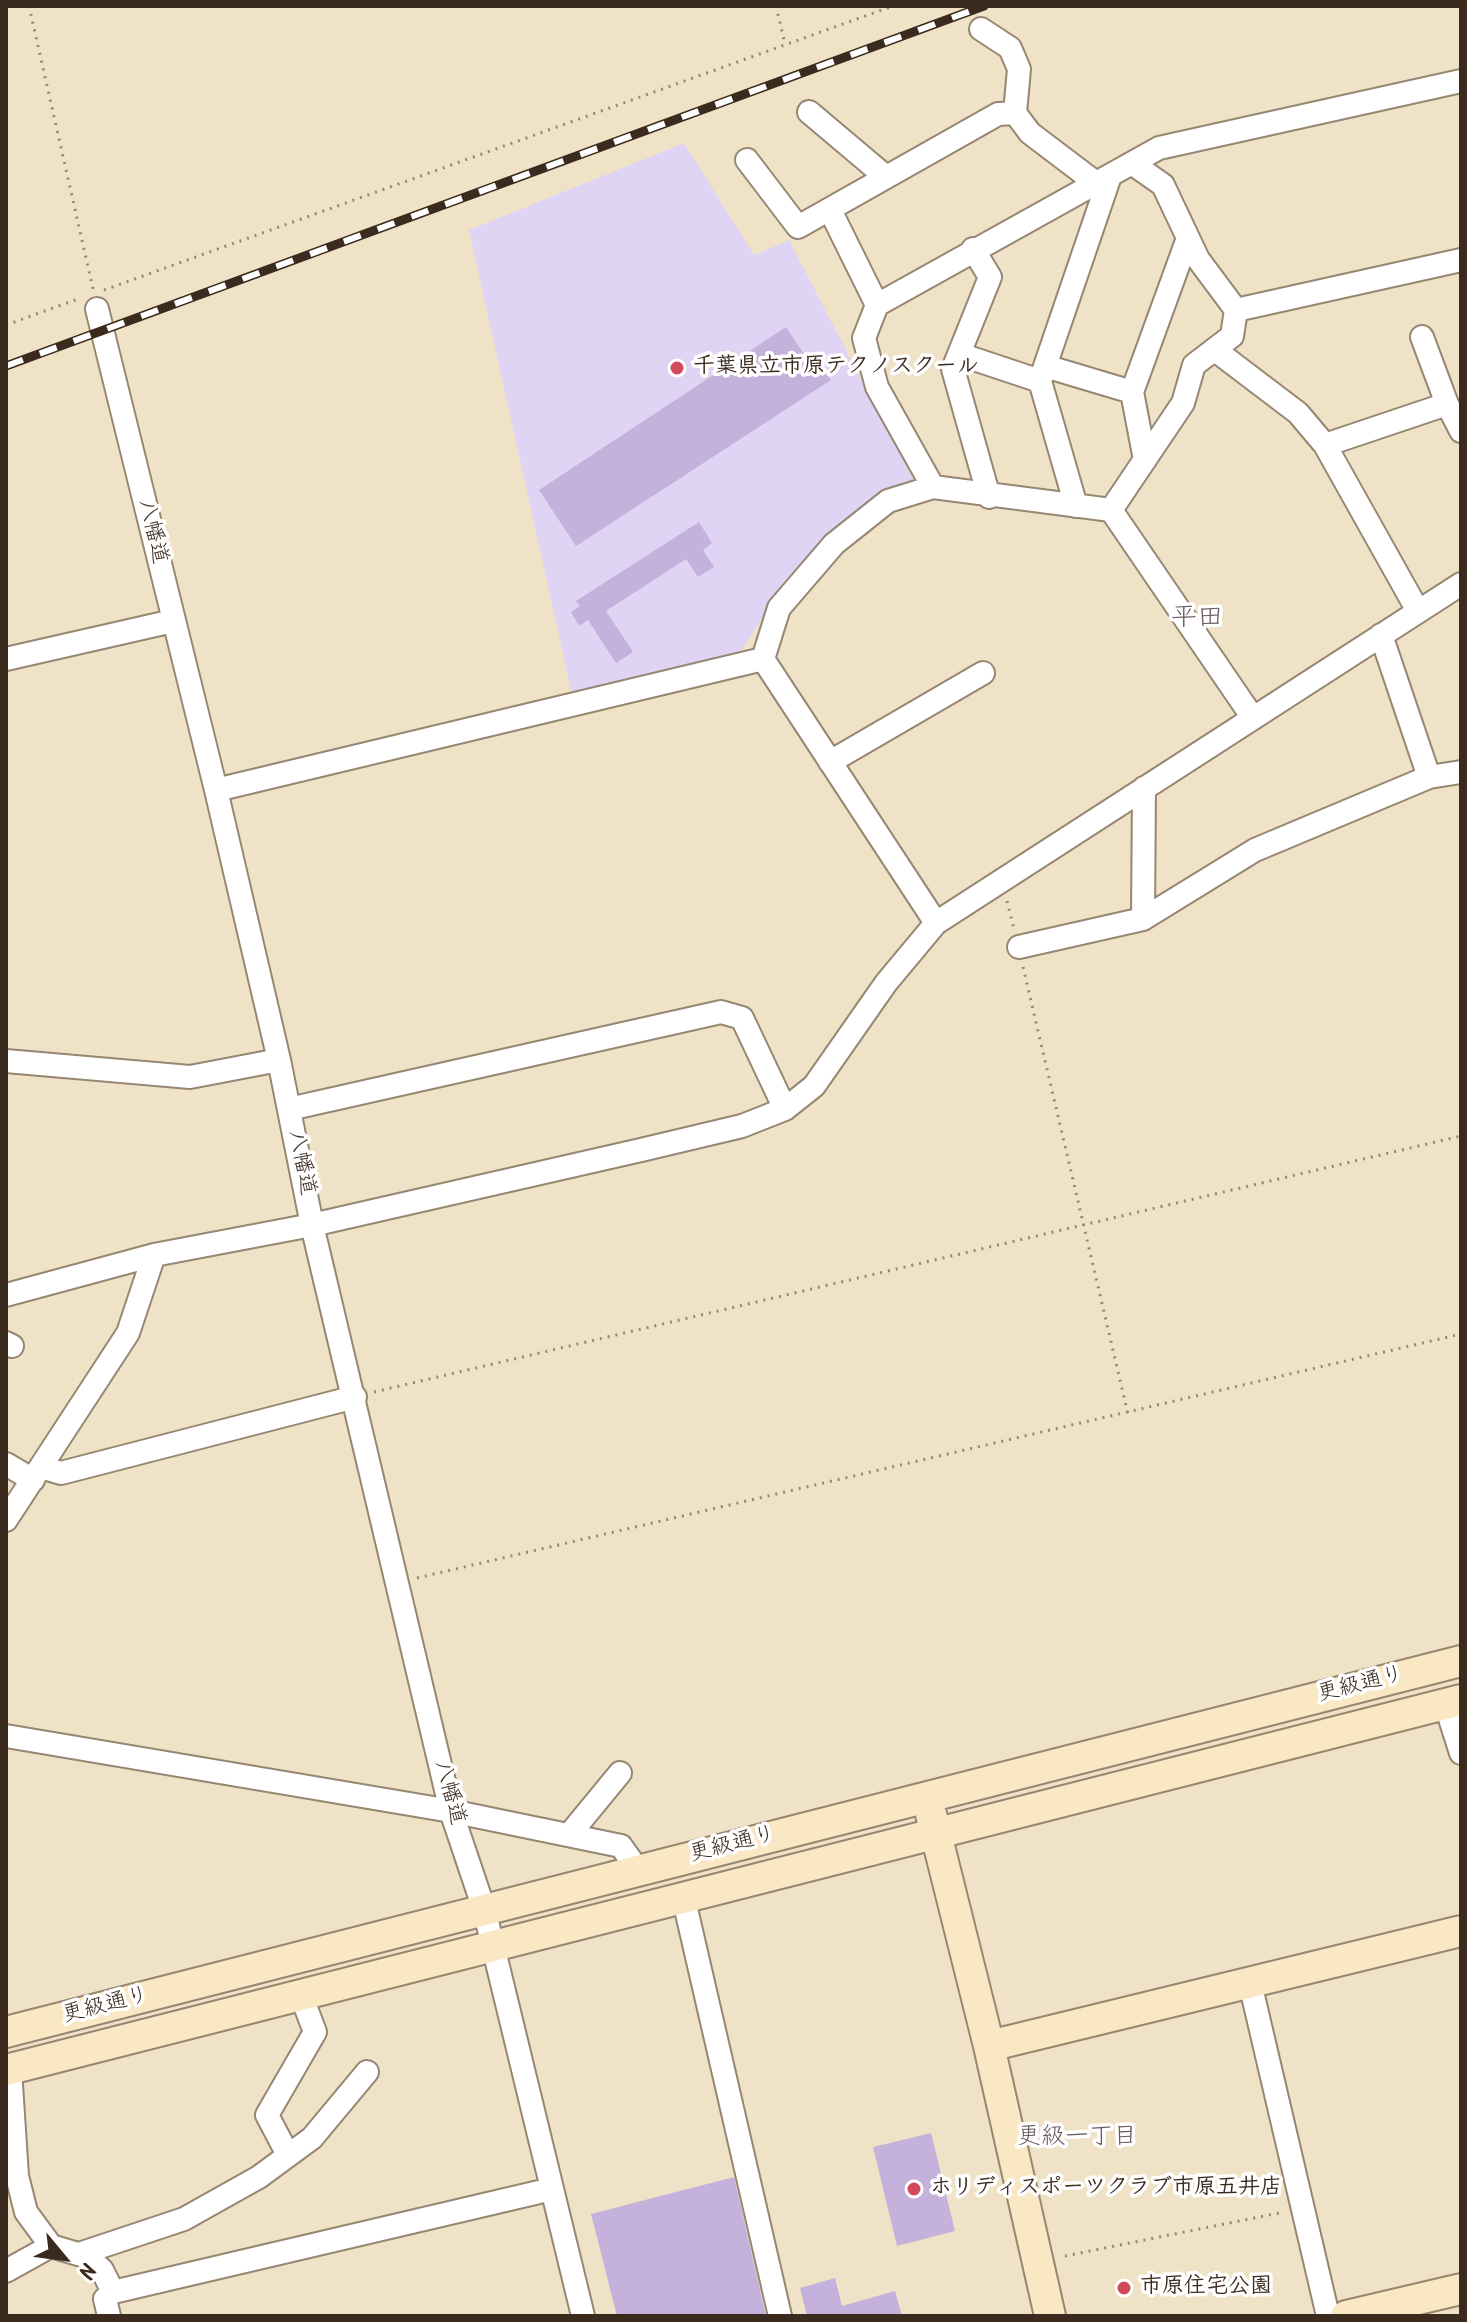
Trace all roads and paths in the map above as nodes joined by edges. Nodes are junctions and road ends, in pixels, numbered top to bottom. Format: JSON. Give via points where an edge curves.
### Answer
{"nodes":[{"id":1,"x":29,"y":6,"type":"edge"},
{"id":2,"x":776,"y":6,"type":"edge"},
{"id":3,"x":893,"y":6,"type":"edge"},
{"id":4,"x":981,"y":29,"type":"dead end"},
{"id":5,"x":785,"y":44,"type":"junction"},
{"id":6,"x":1461,"y":81,"type":"edge"},
{"id":7,"x":809,"y":112,"type":"dead end"},
{"id":8,"x":1015,"y":113,"type":"junction"},
{"id":9,"x":747,"y":160,"type":"dead end"},
{"id":10,"x":1133,"y":164,"type":"junction"},
{"id":11,"x":886,"y":177,"type":"junction"},
{"id":12,"x":1103,"y":180,"type":"junction"},
{"id":13,"x":830,"y":210,"type":"junction"},
{"id":14,"x":1188,"y":238,"type":"junction"},
{"id":15,"x":973,"y":249,"type":"junction"},
{"id":16,"x":1461,"y":260,"type":"edge"},
{"id":17,"x":96,"y":301,"type":"junction"},
{"id":18,"x":877,"y":305,"type":"junction"},
{"id":19,"x":1236,"y":310,"type":"junction"},
{"id":20,"x":6,"y":325,"type":"edge"},
{"id":21,"x":1422,"y":337,"type":"dead end"},
{"id":22,"x":1215,"y":350,"type":"junction"},
{"id":23,"x":959,"y":354,"type":"junction"},
{"id":24,"x":1043,"y":374,"type":"junction"},
{"id":25,"x":1132,"y":392,"type":"junction"},
{"id":26,"x":1447,"y":404,"type":"junction"},
{"id":27,"x":1461,"y":431,"type":"edge"},
{"id":28,"x":1325,"y":445,"type":"junction"},
{"id":29,"x":1145,"y":460,"type":"junction"},
{"id":30,"x":933,"y":487,"type":"junction"},
{"id":31,"x":989,"y":497,"type":"junction"},
{"id":32,"x":1076,"y":506,"type":"junction"},
{"id":33,"x":1111,"y":510,"type":"junction"},
{"id":34,"x":1461,"y":584,"type":"edge"},
{"id":35,"x":1418,"y":611,"type":"junction"},
{"id":36,"x":173,"y":621,"type":"junction"},
{"id":37,"x":1381,"y":635,"type":"junction"},
{"id":38,"x":6,"y":659,"type":"edge"},
{"id":39,"x":763,"y":659,"type":"junction"},
{"id":40,"x":983,"y":673,"type":"dead end"},
{"id":41,"x":1253,"y":718,"type":"junction"},
{"id":42,"x":830,"y":762,"type":"junction"},
{"id":43,"x":1461,"y":772,"type":"edge"},
{"id":44,"x":1429,"y":777,"type":"junction"},
{"id":45,"x":1144,"y":788,"type":"junction"},
{"id":46,"x":216,"y":790,"type":"junction"},
{"id":47,"x":1002,"y":882,"type":"junction"},
{"id":48,"x":1143,"y":919,"type":"junction"},
{"id":49,"x":936,"y":923,"type":"junction"},
{"id":50,"x":1019,"y":947,"type":"junction"},
{"id":51,"x":279,"y":1060,"type":"junction"},
{"id":52,"x":6,"y":1061,"type":"edge"},
{"id":53,"x":289,"y":1109,"type":"junction"},
{"id":54,"x":785,"y":1109,"type":"junction"},
{"id":55,"x":1461,"y":1136,"type":"edge"},
{"id":56,"x":1083,"y":1223,"type":"junction"},
{"id":57,"x":312,"y":1225,"type":"junction"},
{"id":58,"x":154,"y":1255,"type":"junction"},
{"id":59,"x":6,"y":1295,"type":"edge"},
{"id":60,"x":1461,"y":1334,"type":"edge"},
{"id":61,"x":355,"y":1397,"type":"junction"},
{"id":62,"x":1128,"y":1414,"type":"junction"},
{"id":63,"x":6,"y":1464,"type":"edge"},
{"id":64,"x":37,"y":1473,"type":"junction"},
{"id":65,"x":6,"y":1520,"type":"edge"},
{"id":66,"x":398,"y":1583,"type":"junction"},
{"id":67,"x":1461,"y":1661,"type":"edge"},
{"id":68,"x":1453,"y":1702,"type":"edge"},
{"id":69,"x":6,"y":1736,"type":"edge"},
{"id":70,"x":1461,"y":1753,"type":"edge"},
{"id":71,"x":620,"y":1773,"type":"dead end"},
{"id":72,"x":926,"y":1796,"type":"junction"},
{"id":73,"x":451,"y":1811,"type":"junction"},
{"id":74,"x":935,"y":1833,"type":"junction"},
{"id":75,"x":569,"y":1835,"type":"junction"},
{"id":76,"x":638,"y":1870,"type":"junction"},
{"id":77,"x":683,"y":1896,"type":"junction"},
{"id":78,"x":484,"y":1909,"type":"junction"},
{"id":79,"x":1461,"y":1931,"type":"edge"},
{"id":80,"x":493,"y":1946,"type":"junction"},
{"id":81,"x":1250,"y":1983,"type":"junction"},
{"id":82,"x":301,"y":1995,"type":"junction"},
{"id":83,"x":6,"y":2032,"type":"edge"},
{"id":84,"x":989,"y":2046,"type":"junction"},
{"id":85,"x":8,"y":2069,"type":"edge"},
{"id":86,"x":367,"y":2072,"type":"dead end"},
{"id":87,"x":288,"y":2155,"type":"junction"},
{"id":88,"x":552,"y":2189,"type":"junction"},
{"id":89,"x":1295,"y":2209,"type":"dead end"},
{"id":90,"x":51,"y":2246,"type":"junction"},
{"id":91,"x":79,"y":2254,"type":"junction"},
{"id":92,"x":1065,"y":2256,"type":"dead end"},
{"id":93,"x":6,"y":2271,"type":"edge"},
{"id":94,"x":1461,"y":2289,"type":"edge"},
{"id":95,"x":113,"y":2292,"type":"junction"},
{"id":96,"x":109,"y":2316,"type":"edge"},
{"id":97,"x":583,"y":2316,"type":"edge"},
{"id":98,"x":780,"y":2316,"type":"edge"},
{"id":99,"x":1050,"y":2316,"type":"edge"},
{"id":100,"x":1328,"y":2316,"type":"edge"},
{"id":101,"x":1346,"y":2316,"type":"edge"}],
"edges":[{"from":1,"to":17,"type":"path"},
{"from":2,"to":5,"type":"path"},
{"from":3,"to":5,"type":"path"},
{"from":4,"to":8,"type":"street","via":[[1010,48],[1019,69]]},
{"from":5,"to":17,"type":"path"},
{"from":6,"to":10,"type":"street","via":[[1159,148]]},
{"from":7,"to":11,"type":"street"},
{"from":8,"to":11,"type":"street","via":[[998,114]]},
{"from":8,"to":12,"type":"street","via":[[1030,133]]},
{"from":9,"to":13,"type":"street","via":[[798,227]]},
{"from":10,"to":12,"type":"street"},
{"from":10,"to":14,"type":"street","via":[[1163,185]]},
{"from":11,"to":13,"type":"street"},
{"from":12,"to":15,"type":"street"},
{"from":12,"to":24,"type":"street"},
{"from":13,"to":18,"type":"street"},
{"from":14,"to":19,"type":"street"},
{"from":14,"to":25,"type":"street"},
{"from":15,"to":18,"type":"street"},
{"from":15,"to":23,"type":"street","via":[[990,277]]},
{"from":16,"to":19,"type":"street"},
{"from":17,"to":20,"type":"path"},
{"from":17,"to":36,"type":"street","name":"八幡道"},
{"from":18,"to":30,"type":"street","via":[[864,338],[877,387]]},
{"from":19,"to":22,"type":"street","via":[[1232,336]]},
{"from":21,"to":26,"type":"street"},
{"from":22,"to":28,"type":"street","via":[[1298,413]]},
{"from":22,"to":29,"type":"street","via":[[1194,365],[1183,403]]},
{"from":23,"to":24,"type":"street"},
{"from":23,"to":31,"type":"street","via":[[953,369]]},
{"from":24,"to":25,"type":"street"},
{"from":24,"to":32,"type":"street"},
{"from":25,"to":29,"type":"street"},
{"from":26,"to":27,"type":"street"},
{"from":26,"to":28,"type":"street"},
{"from":28,"to":35,"type":"street"},
{"from":29,"to":33,"type":"street"},
{"from":30,"to":31,"type":"street"},
{"from":30,"to":39,"type":"street","via":[[888,501],[834,544],[779,608]]},
{"from":31,"to":32,"type":"street"},
{"from":32,"to":33,"type":"street"},
{"from":33,"to":41,"type":"street"},
{"from":34,"to":35,"type":"street"},
{"from":35,"to":37,"type":"street"},
{"from":36,"to":38,"type":"street"},
{"from":36,"to":46,"type":"street","name":"八幡道"},
{"from":37,"to":41,"type":"street"},
{"from":37,"to":44,"type":"street"},
{"from":39,"to":42,"type":"street"},
{"from":39,"to":46,"type":"street"},
{"from":40,"to":42,"type":"street"},
{"from":41,"to":45,"type":"street"},
{"from":42,"to":49,"type":"street"},
{"from":43,"to":44,"type":"street"},
{"from":44,"to":48,"type":"street","via":[[1255,850]]},
{"from":45,"to":47,"type":"street"},
{"from":45,"to":48,"type":"street"},
{"from":46,"to":51,"type":"street","name":"八幡道"},
{"from":47,"to":49,"type":"street"},
{"from":47,"to":50,"type":"path"},
{"from":48,"to":50,"type":"street"},
{"from":49,"to":54,"type":"street","via":[[886,983],[814,1086]]},
{"from":50,"to":56,"type":"path"},
{"from":51,"to":52,"type":"street","via":[[190,1077]]},
{"from":51,"to":53,"type":"street","name":"八幡道"},
{"from":53,"to":54,"type":"street","via":[[721,1012],[742,1018]]},
{"from":53,"to":57,"type":"street","name":"八幡道"},
{"from":54,"to":57,"type":"street","via":[[742,1126]]},
{"from":55,"to":56,"type":"path"},
{"from":56,"to":61,"type":"path"},
{"from":56,"to":62,"type":"path"},
{"from":57,"to":58,"type":"street"},
{"from":57,"to":61,"type":"street","name":"八幡道"},
{"from":58,"to":59,"type":"street"},
{"from":58,"to":64,"type":"street","via":[[128,1333]]},
{"from":60,"to":62,"type":"path"},
{"from":61,"to":64,"type":"street","via":[[61,1473]]},
{"from":61,"to":66,"type":"street","name":"八幡道"},
{"from":62,"to":66,"type":"path"},
{"from":63,"to":64,"type":"street"},
{"from":64,"to":65,"type":"street"},
{"from":66,"to":73,"type":"street","name":"八幡道"},
{"from":67,"to":72,"type":"street","name":"更級通り"},
{"from":68,"to":70,"type":"street"},
{"from":68,"to":74,"type":"street","name":"更級通り"},
{"from":69,"to":73,"type":"street"},
{"from":71,"to":75,"type":"street"},
{"from":72,"to":74,"type":"street"},
{"from":72,"to":76,"type":"street","name":"更級通り"},
{"from":73,"to":75,"type":"street"},
{"from":73,"to":78,"type":"street","name":"八幡道"},
{"from":74,"to":77,"type":"street","name":"更級通り"},
{"from":74,"to":84,"type":"street"},
{"from":75,"to":76,"type":"street","via":[[621,1846]]},
{"from":76,"to":78,"type":"street","name":"更級通り"},
{"from":77,"to":80,"type":"street","name":"更級通り"},
{"from":77,"to":98,"type":"street"},
{"from":78,"to":80,"type":"street","name":"八幡道"},
{"from":78,"to":83,"type":"street","name":"更級通り"},
{"from":79,"to":81,"type":"street"},
{"from":80,"to":82,"type":"street","name":"更級通り"},
{"from":80,"to":88,"type":"street","name":"八幡道"},
{"from":81,"to":84,"type":"street"},
{"from":81,"to":100,"type":"street"},
{"from":82,"to":85,"type":"street","name":"更級通り"},
{"from":82,"to":87,"type":"street","via":[[315,2032],[267,2115]]},
{"from":84,"to":99,"type":"street"},
{"from":85,"to":90,"type":"street","via":[[17,2176],[26,2212]]},
{"from":86,"to":87,"type":"street","via":[[312,2138]]},
{"from":87,"to":91,"type":"street","via":[[184,2219]]},
{"from":88,"to":95,"type":"street"},
{"from":88,"to":97,"type":"street","name":"八幡道"},
{"from":89,"to":92,"type":"path"},
{"from":90,"to":91,"type":"street"},
{"from":90,"to":93,"type":"street"},
{"from":91,"to":95,"type":"street","via":[[102,2270]]},
{"from":94,"to":101,"type":"street"},
{"from":95,"to":96,"type":"street","via":[[105,2299]]}]}
